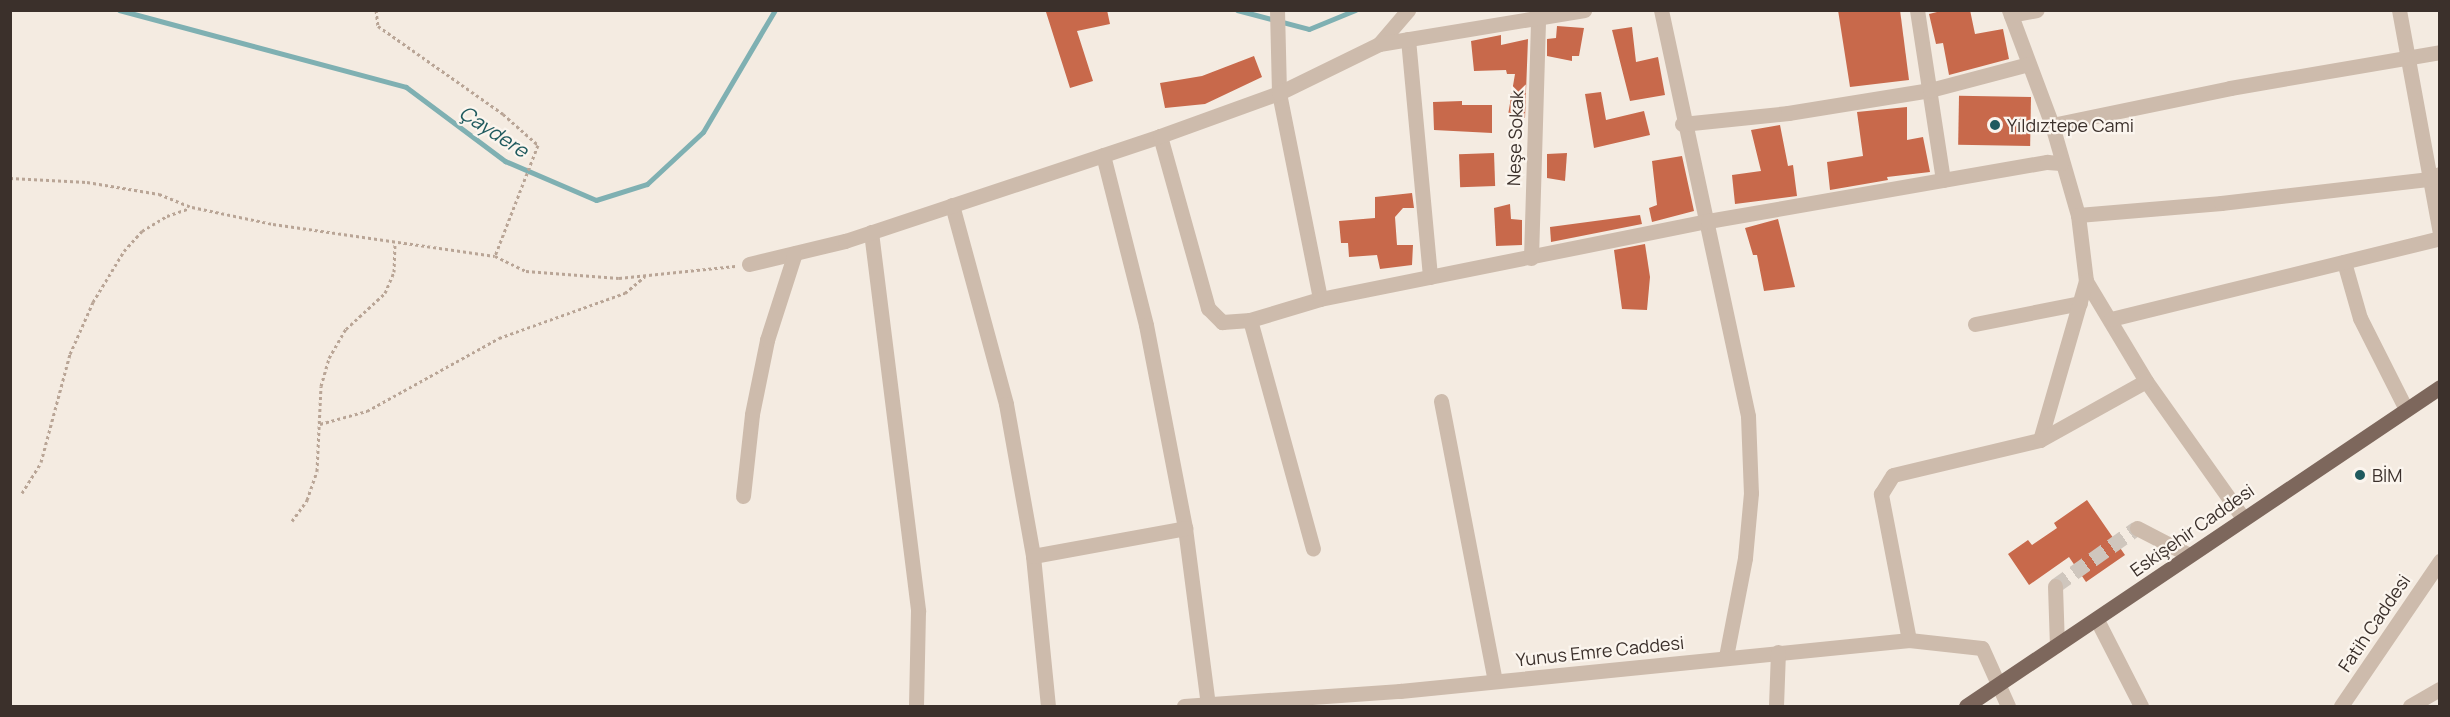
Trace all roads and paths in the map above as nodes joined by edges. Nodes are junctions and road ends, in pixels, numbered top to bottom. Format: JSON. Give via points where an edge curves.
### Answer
{"nodes":[{"id":1,"x":376,"y":10,"type":"edge"},
{"id":2,"x":1277,"y":10,"type":"edge"},
{"id":3,"x":1408,"y":10,"type":"edge"},
{"id":4,"x":1584,"y":10,"type":"edge"},
{"id":5,"x":1660,"y":10,"type":"edge"},
{"id":6,"x":1917,"y":10,"type":"edge"},
{"id":7,"x":2037,"y":10,"type":"edge"},
{"id":8,"x":2399,"y":10,"type":"edge"},
{"id":9,"x":2010,"y":13,"type":"edge"},
{"id":10,"x":1538,"y":18,"type":"junction"},
{"id":11,"x":1407,"y":39,"type":"junction"},
{"id":12,"x":1379,"y":44,"type":"junction"},
{"id":13,"x":2439,"y":52,"type":"edge"},
{"id":14,"x":2407,"y":56,"type":"junction"},
{"id":15,"x":2029,"y":64,"type":"junction"},
{"id":16,"x":1930,"y":90,"type":"junction"},
{"id":17,"x":1279,"y":93,"type":"junction"},
{"id":18,"x":1682,"y":124,"type":"junction"},
{"id":19,"x":2052,"y":125,"type":"junction"},
{"id":20,"x":1160,"y":136,"type":"junction"},
{"id":21,"x":1103,"y":154,"type":"junction"},
{"id":22,"x":2061,"y":163,"type":"junction"},
{"id":23,"x":2434,"y":176,"type":"edge"},
{"id":24,"x":10,"y":178,"type":"edge"},
{"id":25,"x":1943,"y":180,"type":"junction"},
{"id":26,"x":952,"y":205,"type":"junction"},
{"id":27,"x":192,"y":207,"type":"junction"},
{"id":28,"x":2078,"y":215,"type":"junction"},
{"id":29,"x":1708,"y":221,"type":"junction"},
{"id":30,"x":871,"y":232,"type":"junction"},
{"id":31,"x":2439,"y":233,"type":"edge"},
{"id":32,"x":2439,"y":238,"type":"edge"},
{"id":33,"x":395,"y":243,"type":"junction"},
{"id":34,"x":795,"y":253,"type":"junction"},
{"id":35,"x":495,"y":256,"type":"junction"},
{"id":36,"x":1531,"y":258,"type":"junction"},
{"id":37,"x":2344,"y":262,"type":"junction"},
{"id":38,"x":749,"y":264,"type":"joint"},
{"id":39,"x":645,"y":276,"type":"junction"},
{"id":40,"x":1430,"y":277,"type":"junction"},
{"id":41,"x":2086,"y":281,"type":"junction"},
{"id":42,"x":1320,"y":299,"type":"junction"},
{"id":43,"x":2080,"y":303,"type":"junction"},
{"id":44,"x":2111,"y":319,"type":"junction"},
{"id":45,"x":1250,"y":320,"type":"junction"},
{"id":46,"x":1975,"y":324,"type":"dead end"},
{"id":47,"x":2146,"y":381,"type":"junction"},
{"id":48,"x":2439,"y":387,"type":"edge"},
{"id":49,"x":1441,"y":401,"type":"dead end"},
{"id":50,"x":2406,"y":409,"type":"junction"},
{"id":51,"x":320,"y":424,"type":"junction"},
{"id":52,"x":2040,"y":440,"type":"junction"},
{"id":53,"x":22,"y":494,"type":"dead end"},
{"id":54,"x":743,"y":496,"type":"dead end"},
{"id":55,"x":2243,"y":518,"type":"junction"},
{"id":56,"x":292,"y":521,"type":"dead end"},
{"id":57,"x":1185,"y":528,"type":"junction"},
{"id":58,"x":2137,"y":528,"type":"dead end"},
{"id":59,"x":1313,"y":548,"type":"dead end"},
{"id":60,"x":2189,"y":555,"type":"junction"},
{"id":61,"x":1033,"y":556,"type":"junction"},
{"id":62,"x":2439,"y":561,"type":"edge"},
{"id":63,"x":2055,"y":586,"type":"dead end"},
{"id":64,"x":2097,"y":620,"type":"junction"},
{"id":65,"x":1909,"y":640,"type":"junction"},
{"id":66,"x":2057,"y":645,"type":"junction"},
{"id":67,"x":1778,"y":652,"type":"junction"},
{"id":68,"x":1726,"y":657,"type":"junction"},
{"id":69,"x":1495,"y":681,"type":"junction"},
{"id":70,"x":1999,"y":682,"type":"junction"},
{"id":71,"x":2439,"y":691,"type":"edge"},
{"id":72,"x":1401,"y":699,"type":"edge"},
{"id":73,"x":1208,"y":704,"type":"junction"},
{"id":74,"x":1244,"y":705,"type":"edge"},
{"id":75,"x":916,"y":706,"type":"edge"},
{"id":76,"x":1048,"y":706,"type":"edge"},
{"id":77,"x":1184,"y":706,"type":"edge"},
{"id":78,"x":1776,"y":706,"type":"edge"},
{"id":79,"x":1966,"y":706,"type":"edge"},
{"id":80,"x":2008,"y":706,"type":"edge"},
{"id":81,"x":2140,"y":706,"type":"edge"},
{"id":82,"x":2341,"y":706,"type":"edge"},
{"id":83,"x":2410,"y":706,"type":"edge"}],
"edges":[{"from":1,"to":35,"type":"path","via":[[378,26],[503,114],[538,146]]},
{"from":2,"to":17,"type":"street"},
{"from":3,"to":12,"type":"street"},
{"from":4,"to":10,"type":"street"},
{"from":5,"to":18,"type":"street"},
{"from":6,"to":16,"type":"street"},
{"from":7,"to":9,"type":"street"},
{"from":8,"to":14,"type":"street"},
{"from":9,"to":15,"type":"street"},
{"from":10,"to":11,"type":"street"},
{"from":10,"to":36,"type":"street","name":"Neşe Sokak"},
{"from":11,"to":12,"type":"street"},
{"from":11,"to":40,"type":"street"},
{"from":12,"to":17,"type":"street"},
{"from":13,"to":14,"type":"street"},
{"from":14,"to":19,"type":"street"},
{"from":14,"to":23,"type":"street"},
{"from":15,"to":16,"type":"street"},
{"from":15,"to":19,"type":"street"},
{"from":16,"to":18,"type":"street","via":[[1788,113]]},
{"from":16,"to":25,"type":"street"},
{"from":17,"to":20,"type":"street"},
{"from":17,"to":42,"type":"street"},
{"from":18,"to":29,"type":"street"},
{"from":19,"to":22,"type":"street"},
{"from":20,"to":21,"type":"street"},
{"from":20,"to":45,"type":"street","via":[[1208,308],[1222,321]]},
{"from":21,"to":26,"type":"street"},
{"from":21,"to":57,"type":"street","via":[[1146,325]]},
{"from":22,"to":25,"type":"street"},
{"from":22,"to":28,"type":"street"},
{"from":23,"to":28,"type":"street"},
{"from":23,"to":31,"type":"street"},
{"from":24,"to":27,"type":"path","via":[[97,183],[159,194]]},
{"from":25,"to":29,"type":"street"},
{"from":26,"to":30,"type":"street"},
{"from":26,"to":61,"type":"street","via":[[1006,404]]},
{"from":27,"to":33,"type":"path"},
{"from":27,"to":53,"type":"path","via":[[142,231],[124,251],[99,292],[70,354],[40,462]]},
{"from":28,"to":41,"type":"street"},
{"from":29,"to":36,"type":"street"},
{"from":29,"to":68,"type":"street","via":[[1748,416],[1751,493]]},
{"from":30,"to":34,"type":"street"},
{"from":30,"to":75,"type":"street","via":[[918,611]]},
{"from":32,"to":37,"type":"street"},
{"from":33,"to":35,"type":"path"},
{"from":33,"to":51,"type":"path","via":[[390,283],[377,302],[346,329],[329,358],[321,386]]},
{"from":34,"to":38,"type":"street"},
{"from":34,"to":54,"type":"street","via":[[768,340],[754,404]]},
{"from":35,"to":39,"type":"path","via":[[526,271]]},
{"from":36,"to":40,"type":"street"},
{"from":37,"to":44,"type":"street"},
{"from":37,"to":50,"type":"street","via":[[2360,318]]},
{"from":38,"to":39,"type":"path"},
{"from":39,"to":51,"type":"path","via":[[625,293],[499,338],[367,411]]},
{"from":40,"to":42,"type":"street"},
{"from":41,"to":43,"type":"street"},
{"from":41,"to":44,"type":"street"},
{"from":42,"to":45,"type":"street"},
{"from":43,"to":46,"type":"street"},
{"from":43,"to":52,"type":"street"},
{"from":44,"to":47,"type":"street"},
{"from":45,"to":59,"type":"street"},
{"from":47,"to":52,"type":"street"},
{"from":47,"to":55,"type":"street"},
{"from":48,"to":50,"type":"main road","name":"Eskişehir Caddesi"},
{"from":49,"to":69,"type":"street"},
{"from":50,"to":55,"type":"main road","name":"Eskişehir Caddesi"},
{"from":51,"to":56,"type":"path","via":[[318,471],[307,500]]},
{"from":52,"to":65,"type":"street","via":[[1893,475],[1881,494]]},
{"from":55,"to":60,"type":"main road","name":"Eskişehir Caddesi"},
{"from":57,"to":61,"type":"street"},
{"from":57,"to":73,"type":"street"},
{"from":58,"to":60,"type":"street"},
{"from":60,"to":64,"type":"main road","name":"Eskişehir Caddesi"},
{"from":61,"to":76,"type":"street"},
{"from":62,"to":82,"type":"street","name":"Fatih Caddesi"},
{"from":63,"to":66,"type":"street"},
{"from":64,"to":66,"type":"main road","name":"Eskişehir Caddesi"},
{"from":64,"to":81,"type":"street"},
{"from":65,"to":67,"type":"street","name":"Yunus Emre Caddesi"},
{"from":65,"to":70,"type":"street","name":"Yunus Emre Caddesi","via":[[1982,648]]},
{"from":66,"to":70,"type":"main road","name":"Eskişehir Caddesi"},
{"from":67,"to":68,"type":"street","name":"Yunus Emre Caddesi"},
{"from":67,"to":78,"type":"street"},
{"from":68,"to":69,"type":"street","name":"Yunus Emre Caddesi"},
{"from":69,"to":72,"type":"street","name":"Yunus Emre Caddesi"},
{"from":70,"to":79,"type":"main road","name":"Eskişehir Caddesi"},
{"from":70,"to":80,"type":"street"},
{"from":71,"to":83,"type":"street"},
{"from":72,"to":74,"type":"street","name":"Yunus Emre Caddesi"},
{"from":73,"to":74,"type":"street","name":"Yunus Emre Caddesi"},
{"from":73,"to":77,"type":"street","name":"Yunus Emre Caddesi"}]}
